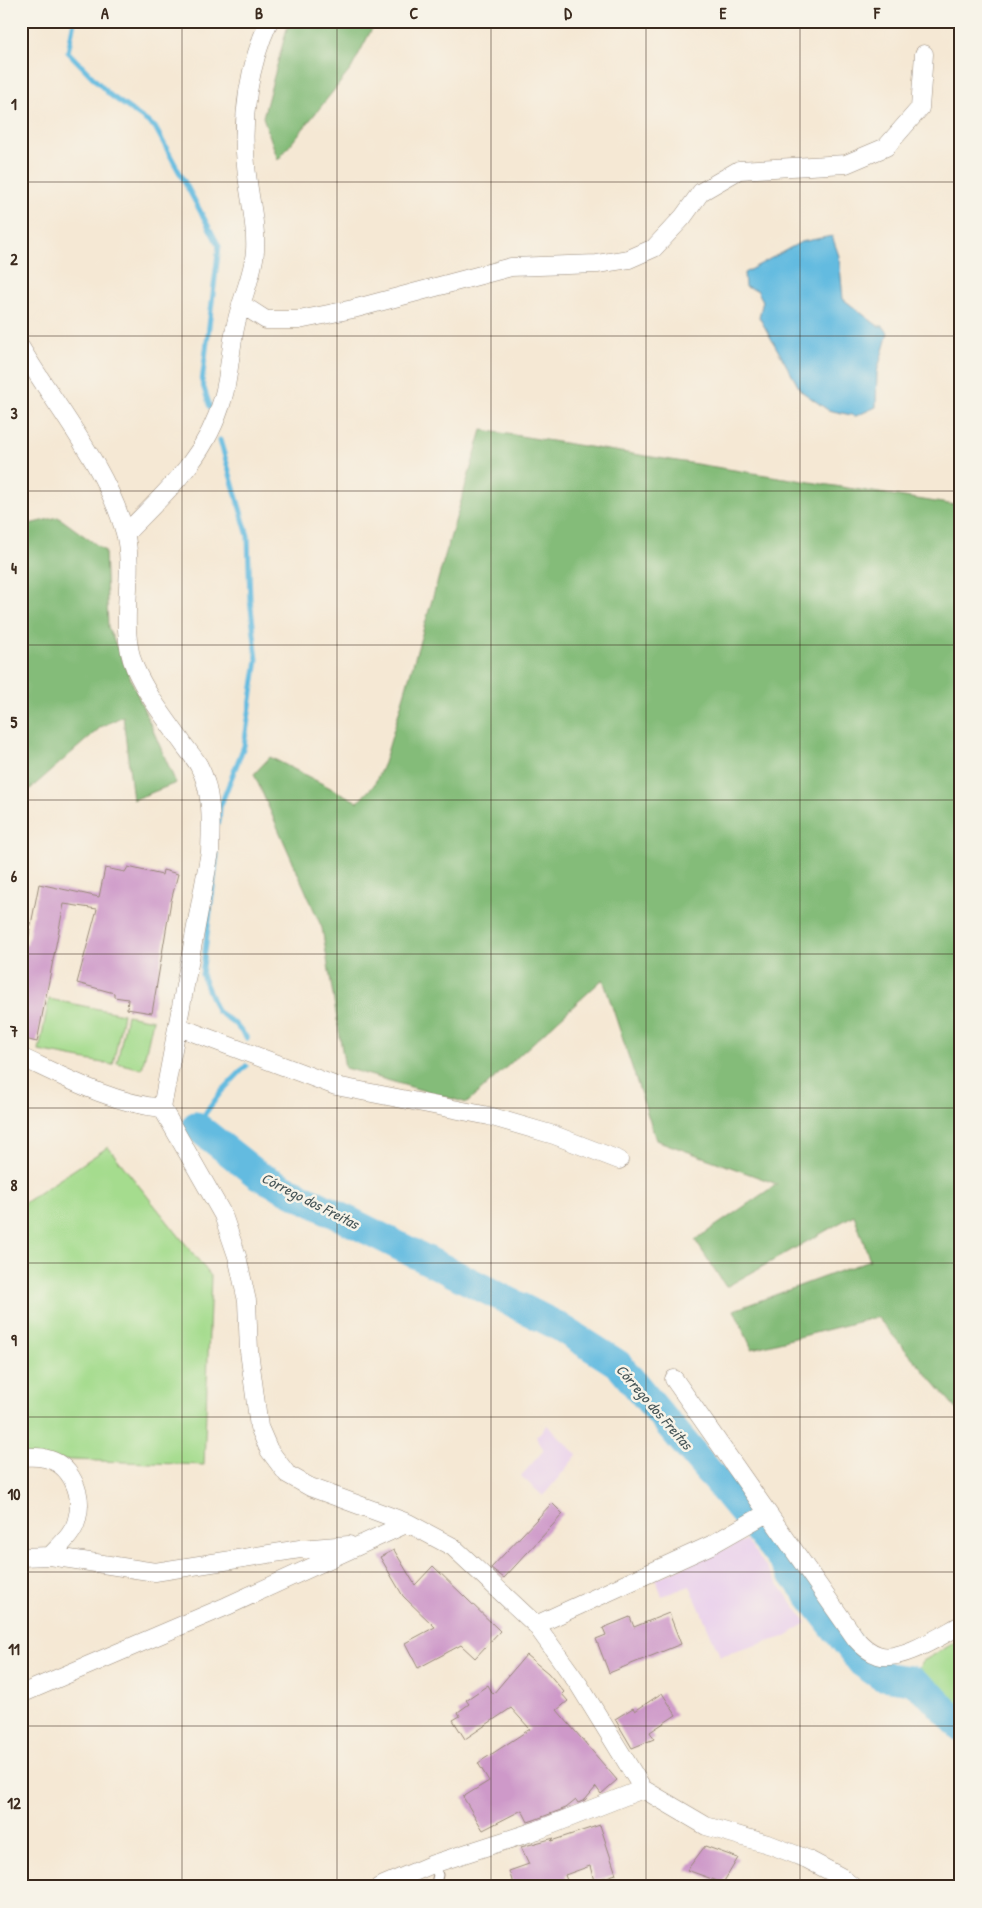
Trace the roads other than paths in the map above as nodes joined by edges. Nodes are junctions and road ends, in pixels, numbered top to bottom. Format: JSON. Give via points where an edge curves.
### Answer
{"nodes":[{"id":1,"x":269,"y":21,"type":"edge"},
{"id":2,"x":924,"y":54,"type":"dead end"},
{"id":3,"x":240,"y":304,"type":"junction"},
{"id":4,"x":21,"y":348,"type":"edge"},
{"id":5,"x":125,"y":534,"type":"junction"},
{"id":6,"x":179,"y":1027,"type":"junction"},
{"id":7,"x":21,"y":1057,"type":"edge"},
{"id":8,"x":162,"y":1108,"type":"junction"},
{"id":9,"x":619,"y":1160,"type":"dead end"},
{"id":10,"x":674,"y":1379,"type":"dead end"},
{"id":11,"x":21,"y":1457,"type":"edge"},
{"id":12,"x":764,"y":1515,"type":"junction"},
{"id":13,"x":408,"y":1523,"type":"junction"},
{"id":14,"x":362,"y":1544,"type":"junction"},
{"id":15,"x":50,"y":1556,"type":"junction"},
{"id":16,"x":21,"y":1557,"type":"edge"},
{"id":17,"x":536,"y":1625,"type":"junction"},
{"id":18,"x":961,"y":1625,"type":"edge"},
{"id":19,"x":21,"y":1694,"type":"edge"},
{"id":20,"x":644,"y":1789,"type":"junction"},
{"id":21,"x":433,"y":1864,"type":"junction"},
{"id":22,"x":379,"y":1887,"type":"edge"},
{"id":23,"x":435,"y":1887,"type":"edge"},
{"id":24,"x":853,"y":1887,"type":"edge"}],
"edges":[{"from":1,"to":3,"type":"street","via":[[251,68],[245,132],[256,250]]},
{"from":2,"to":3,"type":"street","via":[[920,108],[886,147],[846,164],[739,170],[701,192],[654,248],[629,259],[597,264],[511,267],[299,320],[266,320]]},
{"from":3,"to":5,"type":"street","via":[[223,397],[215,422],[186,472]]},
{"from":4,"to":5,"type":"street","via":[[109,490]]},
{"from":5,"to":6,"type":"street","via":[[128,638],[134,666],[146,691],[199,766],[208,789],[210,852]]},
{"from":6,"to":8,"type":"street"},
{"from":6,"to":9,"type":"street","via":[[336,1086],[489,1116],[554,1135]]},
{"from":7,"to":8,"type":"street","via":[[86,1088],[143,1107]]},
{"from":8,"to":13,"type":"street","via":[[223,1215],[237,1256],[247,1301],[258,1427],[269,1450],[287,1474],[310,1487]]},
{"from":10,"to":12,"type":"street"},
{"from":11,"to":15,"type":"street","via":[[45,1458],[62,1466],[74,1478],[77,1519],[68,1538]]},
{"from":12,"to":17,"type":"street","via":[[711,1545]]},
{"from":12,"to":18,"type":"street","via":[[867,1650],[879,1656],[902,1654]]},
{"from":13,"to":14,"type":"street"},
{"from":13,"to":17,"type":"street","via":[[453,1547]]},
{"from":14,"to":15,"type":"street","via":[[300,1549],[155,1572]]},
{"from":14,"to":19,"type":"street"},
{"from":15,"to":16,"type":"street"},
{"from":17,"to":20,"type":"street","via":[[579,1685]]},
{"from":20,"to":21,"type":"street","via":[[538,1830]]},
{"from":20,"to":24,"type":"street","via":[[706,1826],[807,1859],[841,1876]]},
{"from":21,"to":22,"type":"street"},
{"from":21,"to":23,"type":"lane","via":[[438,1875]]}]}
